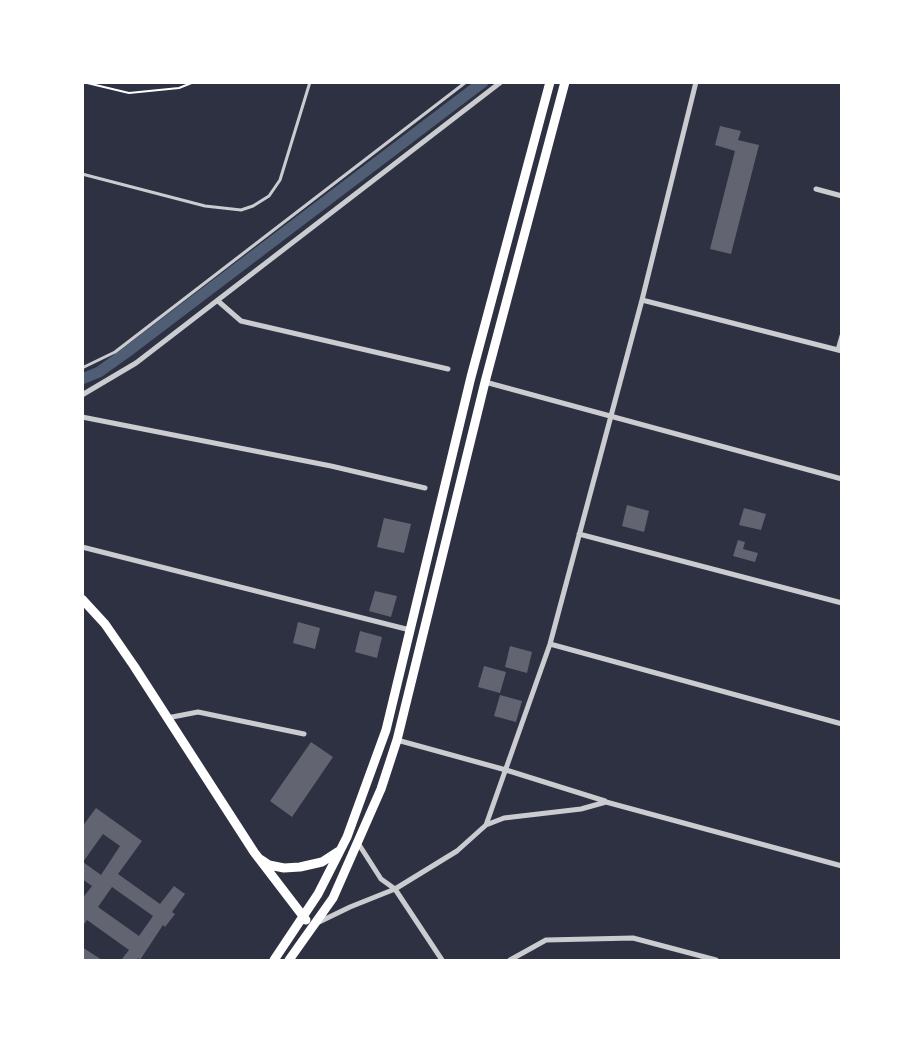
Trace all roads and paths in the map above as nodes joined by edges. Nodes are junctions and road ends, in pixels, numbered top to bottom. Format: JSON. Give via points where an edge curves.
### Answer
{"nodes":[{"id":1,"x":83,"y":82,"type":"edge"},
{"id":2,"x":310,"y":82,"type":"edge"},
{"id":3,"x":466,"y":82,"type":"edge"},
{"id":4,"x":501,"y":82,"type":"edge"},
{"id":5,"x":550,"y":82,"type":"edge"},
{"id":6,"x":565,"y":82,"type":"edge"},
{"id":7,"x":696,"y":82,"type":"edge"},
{"id":8,"x":194,"y":83,"type":"edge"},
{"id":9,"x":82,"y":174,"type":"edge"},
{"id":10,"x":816,"y":189,"type":"dead end"},
{"id":11,"x":842,"y":196,"type":"edge"},
{"id":12,"x":642,"y":300,"type":"junction"},
{"id":13,"x":218,"y":301,"type":"junction"},
{"id":14,"x":842,"y":336,"type":"edge"},
{"id":15,"x":840,"y":351,"type":"edge"},
{"id":16,"x":82,"y":368,"type":"edge"},
{"id":17,"x":448,"y":369,"type":"dead end"},
{"id":18,"x":485,"y":382,"type":"junction"},
{"id":19,"x":83,"y":396,"type":"edge"},
{"id":20,"x":82,"y":417,"type":"edge"},
{"id":21,"x":609,"y":417,"type":"junction"},
{"id":22,"x":842,"y":480,"type":"edge"},
{"id":23,"x":425,"y":488,"type":"dead end"},
{"id":24,"x":579,"y":534,"type":"junction"},
{"id":25,"x":82,"y":547,"type":"edge"},
{"id":26,"x":82,"y":599,"type":"edge"},
{"id":27,"x":842,"y":603,"type":"edge"},
{"id":28,"x":410,"y":630,"type":"junction"},
{"id":29,"x":550,"y":644,"type":"junction"},
{"id":30,"x":167,"y":718,"type":"junction"},
{"id":31,"x":842,"y":724,"type":"edge"},
{"id":32,"x":304,"y":734,"type":"dead end"},
{"id":33,"x":397,"y":740,"type":"junction"},
{"id":34,"x":506,"y":770,"type":"junction"},
{"id":35,"x":606,"y":802,"type":"junction"},
{"id":36,"x":486,"y":825,"type":"junction"},
{"id":37,"x":358,"y":843,"type":"junction"},
{"id":38,"x":340,"y":851,"type":"junction"},
{"id":39,"x":257,"y":858,"type":"junction"},
{"id":40,"x":842,"y":859,"type":"edge"},
{"id":41,"x":841,"y":866,"type":"edge"},
{"id":42,"x":395,"y":889,"type":"junction"},
{"id":43,"x":303,"y":918,"type":"junction"},
{"id":44,"x":316,"y":924,"type":"junction"},
{"id":45,"x":274,"y":960,"type":"edge"},
{"id":46,"x":289,"y":960,"type":"edge"},
{"id":47,"x":442,"y":960,"type":"edge"},
{"id":48,"x":510,"y":960,"type":"edge"},
{"id":49,"x":716,"y":960,"type":"edge"}],
"edges":[{"from":1,"to":8,"type":"path","via":[[128,93],[178,88]]},
{"from":2,"to":9,"type":"lane","via":[[280,180],[269,196],[253,206],[241,210],[205,206]]},
{"from":3,"to":16,"type":"lane","via":[[131,340],[98,362]]},
{"from":4,"to":13,"type":"street"},
{"from":5,"to":28,"type":"main road","via":[[471,377]]},
{"from":6,"to":18,"type":"main road"},
{"from":7,"to":12,"type":"street"},
{"from":10,"to":11,"type":"street"},
{"from":12,"to":15,"type":"street"},
{"from":12,"to":21,"type":"street"},
{"from":13,"to":17,"type":"street","via":[[241,321]]},
{"from":13,"to":19,"type":"street","via":[[136,363]]},
{"from":14,"to":15,"type":"street"},
{"from":18,"to":21,"type":"street"},
{"from":18,"to":33,"type":"main road"},
{"from":20,"to":23,"type":"street"},
{"from":21,"to":22,"type":"street"},
{"from":21,"to":24,"type":"street"},
{"from":24,"to":27,"type":"street"},
{"from":24,"to":29,"type":"street"},
{"from":25,"to":28,"type":"street"},
{"from":26,"to":30,"type":"main road","via":[[105,624]]},
{"from":28,"to":38,"type":"main road","via":[[386,730]]},
{"from":29,"to":31,"type":"street"},
{"from":29,"to":34,"type":"street"},
{"from":30,"to":32,"type":"street","via":[[198,712]]},
{"from":30,"to":39,"type":"main road"},
{"from":33,"to":34,"type":"street"},
{"from":33,"to":37,"type":"main road"},
{"from":34,"to":35,"type":"street"},
{"from":34,"to":36,"type":"street"},
{"from":35,"to":36,"type":"street","via":[[581,809],[504,818]]},
{"from":35,"to":41,"type":"street"},
{"from":36,"to":42,"type":"street","via":[[457,851]]},
{"from":37,"to":42,"type":"street","via":[[381,879]]},
{"from":37,"to":44,"type":"main road","via":[[333,898]]},
{"from":38,"to":39,"type":"main road","via":[[322,862],[300,867],[276,866]]},
{"from":38,"to":43,"type":"main road"},
{"from":39,"to":43,"type":"main road"},
{"from":40,"to":41,"type":"street"},
{"from":42,"to":44,"type":"street","via":[[350,906]]},
{"from":42,"to":47,"type":"street"},
{"from":43,"to":44,"type":"main road"},
{"from":43,"to":45,"type":"main road"},
{"from":44,"to":46,"type":"main road"},
{"from":48,"to":49,"type":"street","via":[[546,940],[633,938]]}]}
